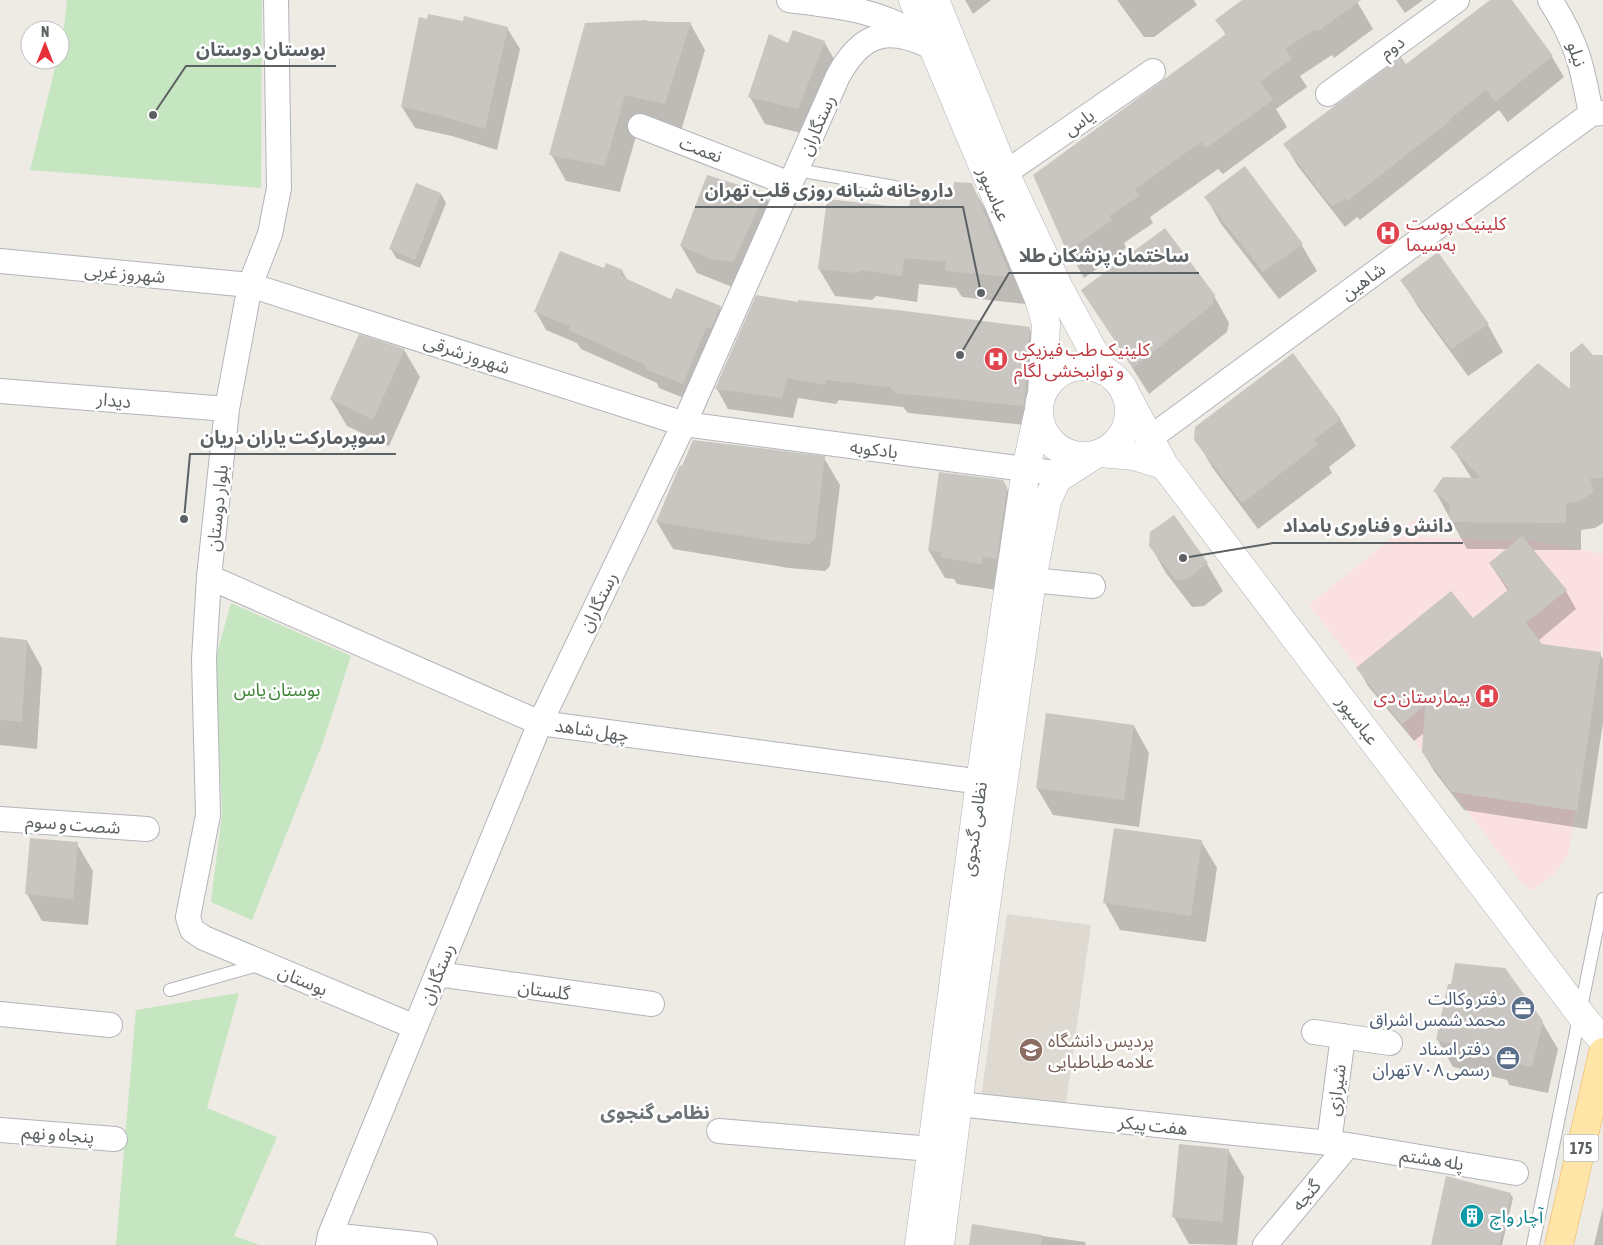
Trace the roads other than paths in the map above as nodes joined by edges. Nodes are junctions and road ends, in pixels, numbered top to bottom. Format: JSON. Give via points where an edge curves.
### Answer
{"nodes":[{"id":1,"x":276,"y":0,"type":"edge"},
{"id":2,"x":789,"y":0,"type":"edge"},
{"id":3,"x":913,"y":0,"type":"edge"},
{"id":4,"x":935,"y":0,"type":"edge"},
{"id":5,"x":1457,"y":0,"type":"edge"},
{"id":6,"x":1550,"y":0,"type":"edge"},
{"id":7,"x":930,"y":48,"type":"junction"},
{"id":8,"x":1153,"y":72,"type":"dead end"},
{"id":9,"x":1328,"y":94,"type":"dead end"},
{"id":10,"x":1597,"y":114,"type":"edge"},
{"id":11,"x":640,"y":126,"type":"dead end"},
{"id":12,"x":1005,"y":172,"type":"junction"},
{"id":13,"x":794,"y":177,"type":"junction"},
{"id":14,"x":895,"y":186,"type":"dead end"},
{"id":15,"x":0,"y":261,"type":"edge"},
{"id":16,"x":250,"y":285,"type":"junction"},
{"id":17,"x":1104,"y":371,"type":"junction"},
{"id":18,"x":0,"y":391,"type":"edge"},
{"id":19,"x":1124,"y":392,"type":"junction"},
{"id":20,"x":1040,"y":404,"type":"junction"},
{"id":21,"x":228,"y":410,"type":"junction"},
{"id":22,"x":684,"y":424,"type":"junction"},
{"id":23,"x":1150,"y":438,"type":"junction"},
{"id":24,"x":1097,"y":455,"type":"junction"},
{"id":25,"x":1164,"y":465,"type":"junction"},
{"id":26,"x":1026,"y":469,"type":"junction"},
{"id":27,"x":1063,"y":474,"type":"junction"},
{"id":28,"x":209,"y":577,"type":"junction"},
{"id":29,"x":1032,"y":580,"type":"junction"},
{"id":30,"x":1093,"y":586,"type":"dead end"},
{"id":31,"x":540,"y":723,"type":"junction"},
{"id":32,"x":992,"y":784,"type":"junction"},
{"id":33,"x":0,"y":819,"type":"edge"},
{"id":34,"x":147,"y":829,"type":"dead end"},
{"id":35,"x":1603,"y":899,"type":"edge"},
{"id":36,"x":192,"y":930,"type":"joint"},
{"id":37,"x":263,"y":963,"type":"junction"},
{"id":38,"x":437,"y":974,"type":"junction"},
{"id":39,"x":170,"y":990,"type":"dead end"},
{"id":40,"x":652,"y":1004,"type":"dead end"},
{"id":41,"x":0,"y":1014,"type":"edge"},
{"id":42,"x":1581,"y":1015,"type":"junction"},
{"id":43,"x":110,"y":1025,"type":"dead end"},
{"id":44,"x":415,"y":1027,"type":"junction"},
{"id":45,"x":1314,"y":1032,"type":"dead end"},
{"id":46,"x":1343,"y":1036,"type":"junction"},
{"id":47,"x":1603,"y":1041,"type":"edge"},
{"id":48,"x":1390,"y":1043,"type":"dead end"},
{"id":49,"x":1603,"y":1052,"type":"edge"},
{"id":50,"x":948,"y":1104,"type":"junction"},
{"id":51,"x":1595,"y":1122,"type":"edge"},
{"id":52,"x":0,"y":1130,"type":"edge"},
{"id":53,"x":719,"y":1131,"type":"dead end"},
{"id":54,"x":115,"y":1139,"type":"dead end"},
{"id":55,"x":1338,"y":1144,"type":"junction"},
{"id":56,"x":942,"y":1150,"type":"junction"},
{"id":57,"x":1516,"y":1173,"type":"dead end"},
{"id":58,"x":329,"y":1240,"type":"edge"},
{"id":59,"x":1272,"y":1244,"type":"edge"},
{"id":60,"x":425,"y":1245,"type":"edge"},
{"id":61,"x":919,"y":1245,"type":"edge"},
{"id":62,"x":940,"y":1245,"type":"edge"},
{"id":63,"x":1533,"y":1245,"type":"edge"},
{"id":64,"x":1559,"y":1245,"type":"edge"}],
"edges":[{"from":1,"to":16,"type":"street","name":"بلوار دوستان","via":[[279,188],[270,234]]},
{"from":2,"to":7,"type":"street","via":[[851,9],[886,19],[912,32]]},
{"from":3,"to":7,"type":"main road","name":"عباسپور"},
{"from":4,"to":12,"type":"main road","name":"عباسپور"},
{"from":5,"to":9,"type":"street","name":"دوم"},
{"from":6,"to":10,"type":"street","name":"نیلو","via":[[1577,48]]},
{"from":7,"to":13,"type":"street","name":"رستگاران","via":[[909,37],[886,35],[859,46],[838,76]]},
{"from":7,"to":20,"type":"main road","name":"عباسپور","via":[[1039,299],[1046,324]]},
{"from":8,"to":12,"type":"street","name":"یاس"},
{"from":10,"to":23,"type":"street","name":"شاهین"},
{"from":11,"to":13,"type":"street","name":"نعمت"},
{"from":12,"to":17,"type":"main road","name":"عباسپور","via":[[1059,288]]},
{"from":13,"to":14,"type":"lane"},
{"from":13,"to":22,"type":"street","name":"رستگاران"},
{"from":15,"to":16,"type":"street","name":"شهروز غربی"},
{"from":16,"to":21,"type":"street","name":"بلوار دوستان"},
{"from":16,"to":22,"type":"street","name":"شهروز شرقی"},
{"from":17,"to":19,"type":"main road"},
{"from":17,"to":20,"type":"main road","via":[[1080,366],[1068,369],[1057,375]]},
{"from":18,"to":21,"type":"street","name":"دیدار"},
{"from":19,"to":23,"type":"main road","name":"عباسپور"},
{"from":19,"to":24,"type":"main road","via":[[1129,406],[1123,434],[1114,446]]},
{"from":20,"to":24,"type":"main road","via":[[1041,427],[1056,448],[1074,455]]},
{"from":20,"to":26,"type":"main road","name":"نظامی گنجوی"},
{"from":21,"to":28,"type":"street","name":"بلوار دوستان"},
{"from":22,"to":26,"type":"street","name":"بادکوبه"},
{"from":22,"to":31,"type":"street","name":"رستگاران"},
{"from":23,"to":25,"type":"main road","name":"عباسپور"},
{"from":24,"to":25,"type":"main road","via":[[1134,456]]},
{"from":24,"to":27,"type":"main road","name":"نظامی گنجوی"},
{"from":25,"to":42,"type":"main road","name":"عباسپور"},
{"from":26,"to":27,"type":"street","name":"بادکوبه"},
{"from":26,"to":32,"type":"main road","name":"نظامی گنجوی"},
{"from":27,"to":29,"type":"main road","name":"نظامی گنجوی","via":[[1057,479],[1047,502]]},
{"from":28,"to":31,"type":"street","name":"چهل شاهد"},
{"from":28,"to":36,"type":"street","name":"بلوار دوستان","via":[[204,659],[208,815],[188,917]]},
{"from":29,"to":30,"type":"street"},
{"from":29,"to":32,"type":"main road","name":"نظامی گنجوی"},
{"from":31,"to":32,"type":"street","name":"چهل شاهد"},
{"from":31,"to":38,"type":"street","name":"رستگاران"},
{"from":32,"to":50,"type":"main road","name":"نظامی گنجوی"},
{"from":33,"to":34,"type":"street","name":"شصت و سوم"},
{"from":35,"to":42,"type":"lane"},
{"from":36,"to":37,"type":"street","name":"بوستان"},
{"from":37,"to":39,"type":"lane"},
{"from":37,"to":44,"type":"street","name":"بوستان"},
{"from":38,"to":40,"type":"street","name":"گلستان"},
{"from":38,"to":44,"type":"street","name":"رستگاران"},
{"from":41,"to":43,"type":"street"},
{"from":42,"to":47,"type":"main road","name":"عباسپور"},
{"from":42,"to":63,"type":"lane"},
{"from":44,"to":58,"type":"street","name":"رستگاران"},
{"from":45,"to":46,"type":"street"},
{"from":46,"to":48,"type":"street"},
{"from":46,"to":55,"type":"street","name":"شیرازی"},
{"from":49,"to":51,"type":"main road","number":"175"},
{"from":50,"to":55,"type":"street","name":"هفت پیکر"},
{"from":50,"to":56,"type":"main road","name":"نظامی گنجوی"},
{"from":51,"to":64,"type":"main road","number":"175"},
{"from":52,"to":54,"type":"street","name":"پنجاه و نهم"},
{"from":53,"to":56,"type":"street"},
{"from":55,"to":57,"type":"street","name":"پله هشتم"},
{"from":55,"to":59,"type":"street","name":"گنجه"},
{"from":56,"to":61,"type":"main road","name":"نظامی گنجوی"},
{"from":56,"to":62,"type":"main road","name":"نظامی گنجوی"},
{"from":58,"to":60,"type":"street"}]}
